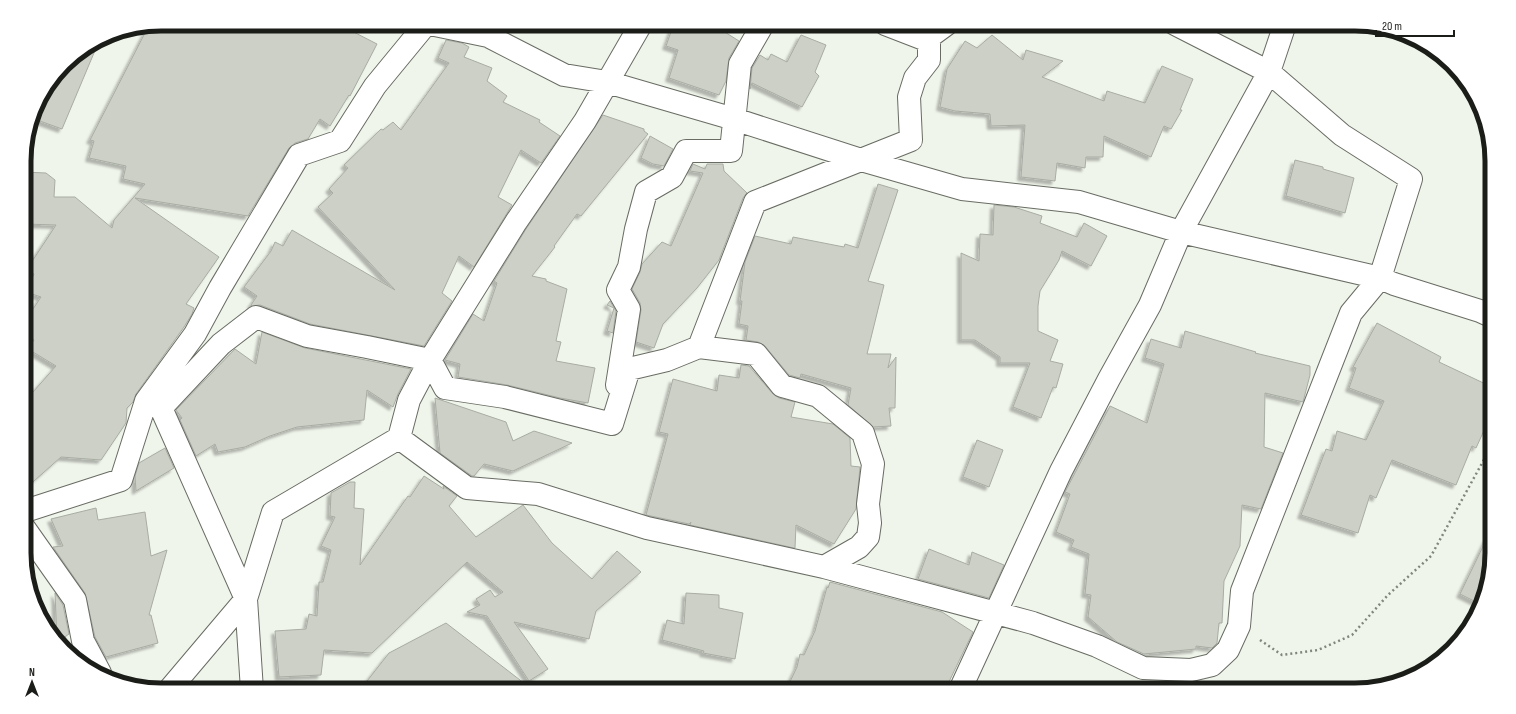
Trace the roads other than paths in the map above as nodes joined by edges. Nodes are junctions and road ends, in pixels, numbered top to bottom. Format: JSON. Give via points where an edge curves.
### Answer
{"nodes":[{"id":1,"x":420,"y":31,"type":"edge"},
{"id":2,"x":464,"y":31,"type":"edge"},
{"id":3,"x":636,"y":31,"type":"edge"},
{"id":4,"x":759,"y":31,"type":"edge"},
{"id":5,"x":902,"y":31,"type":"edge"},
{"id":6,"x":937,"y":31,"type":"edge"},
{"id":7,"x":1189,"y":31,"type":"edge"},
{"id":8,"x":1282,"y":31,"type":"edge"},
{"id":9,"x":928,"y":42,"type":"junction"},
{"id":10,"x":1270,"y":72,"type":"junction"},
{"id":11,"x":607,"y":82,"type":"junction"},
{"id":12,"x":734,"y":119,"type":"junction"},
{"id":13,"x":861,"y":160,"type":"junction"},
{"id":14,"x":1180,"y":232,"type":"junction"},
{"id":15,"x":1380,"y":278,"type":"junction"},
{"id":16,"x":1485,"y":313,"type":"edge"},
{"id":17,"x":699,"y":346,"type":"junction"},
{"id":18,"x":430,"y":360,"type":"junction"},
{"id":19,"x":154,"y":404,"type":"junction"},
{"id":20,"x":612,"y":424,"type":"junction"},
{"id":21,"x":399,"y":438,"type":"junction"},
{"id":22,"x":31,"y":509,"type":"edge"},
{"id":23,"x":31,"y":538,"type":"edge"},
{"id":24,"x":824,"y":567,"type":"junction"},
{"id":25,"x":246,"y":599,"type":"junction"},
{"id":26,"x":995,"y":612,"type":"junction"},
{"id":27,"x":96,"y":666,"type":"edge"},
{"id":28,"x":175,"y":683,"type":"edge"},
{"id":29,"x":252,"y":683,"type":"edge"},
{"id":30,"x":963,"y":683,"type":"edge"}],
"edges":[{"from":1,"to":19,"type":"street","via":[[375,86],[340,141],[299,155]]},
{"from":2,"to":11,"type":"street","via":[[488,36],[564,75]]},
{"from":3,"to":11,"type":"street"},
{"from":4,"to":12,"type":"street","via":[[740,64]]},
{"from":5,"to":9,"type":"street"},
{"from":6,"to":9,"type":"street"},
{"from":7,"to":10,"type":"street"},
{"from":8,"to":10,"type":"street"},
{"from":9,"to":13,"type":"street","via":[[928,60],[915,78],[909,96],[911,140]]},
{"from":10,"to":14,"type":"street"},
{"from":10,"to":15,"type":"street","via":[[1342,135],[1411,179]]},
{"from":11,"to":12,"type":"street"},
{"from":11,"to":18,"type":"street","via":[[585,121],[516,222]]},
{"from":12,"to":13,"type":"street"},
{"from":12,"to":20,"type":"street","via":[[731,151],[686,151],[672,177],[646,192],[629,267],[618,290],[629,309]]},
{"from":13,"to":14,"type":"street","via":[[962,189],[1078,202]]},
{"from":13,"to":17,"type":"street","via":[[755,202]]},
{"from":14,"to":15,"type":"street"},
{"from":14,"to":26,"type":"street","via":[[1150,305],[1061,471]]},
{"from":15,"to":16,"type":"street"},
{"from":15,"to":26,"type":"street","via":[[1351,313],[1242,591],[1239,626],[1228,650],[1212,665],[1191,670],[1143,668],[1097,646]]},
{"from":17,"to":20,"type":"street","via":[[666,360],[629,369]]},
{"from":17,"to":24,"type":"street","via":[[756,354],[782,386],[818,396],[863,433],[873,464],[868,504],[868,537],[859,547]]},
{"from":18,"to":19,"type":"street","via":[[307,336],[256,317],[221,344]]},
{"from":18,"to":20,"type":"street","via":[[445,388],[505,397]]},
{"from":18,"to":21,"type":"street","via":[[409,400]]},
{"from":19,"to":22,"type":"street","via":[[121,480]]},
{"from":19,"to":25,"type":"street"},
{"from":21,"to":24,"type":"street","via":[[467,488],[538,494],[647,528]]},
{"from":21,"to":25,"type":"street","via":[[273,512]]},
{"from":23,"to":27,"type":"street","via":[[75,600],[83,641]]},
{"from":24,"to":26,"type":"street"},
{"from":25,"to":28,"type":"street"},
{"from":25,"to":29,"type":"street"},
{"from":26,"to":30,"type":"street"}]}
